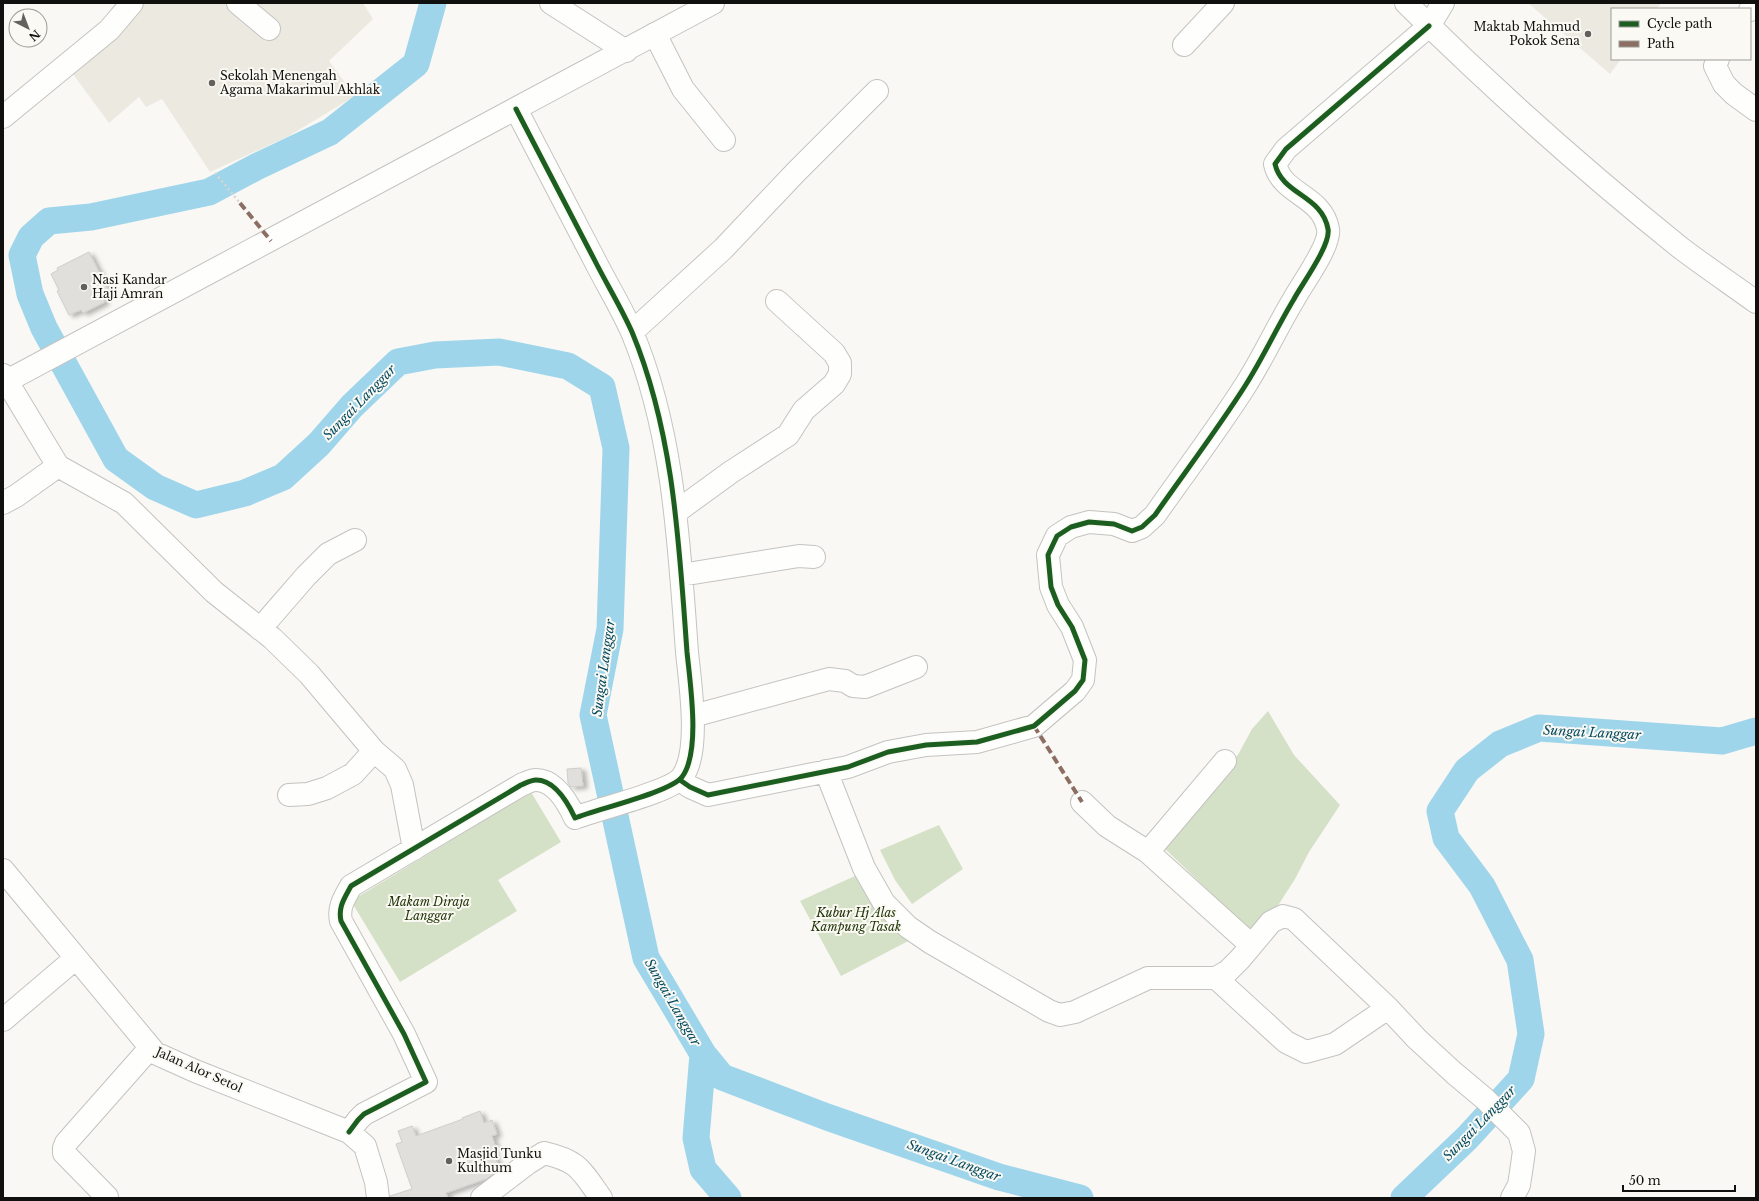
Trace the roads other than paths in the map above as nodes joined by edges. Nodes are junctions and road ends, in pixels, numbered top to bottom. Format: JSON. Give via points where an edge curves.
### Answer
{"nodes":[{"id":1,"x":132,"y":3,"type":"edge"},
{"id":2,"x":238,"y":3,"type":"edge"},
{"id":3,"x":551,"y":3,"type":"edge"},
{"id":4,"x":713,"y":3,"type":"edge"},
{"id":5,"x":1223,"y":3,"type":"edge"},
{"id":6,"x":1406,"y":3,"type":"edge"},
{"id":7,"x":1443,"y":3,"type":"edge"},
{"id":8,"x":1429,"y":26,"type":"junction"},
{"id":9,"x":270,"y":29,"type":"dead end"},
{"id":10,"x":655,"y":34,"type":"junction"},
{"id":11,"x":1184,"y":45,"type":"dead end"},
{"id":12,"x":626,"y":50,"type":"junction"},
{"id":13,"x":1718,"y":60,"type":"edge"},
{"id":14,"x":877,"y":91,"type":"dead end"},
{"id":15,"x":516,"y":109,"type":"junction"},
{"id":16,"x":1756,"y":110,"type":"edge"},
{"id":17,"x":3,"y":117,"type":"edge"},
{"id":18,"x":724,"y":140,"type":"dead end"},
{"id":19,"x":777,"y":302,"type":"dead end"},
{"id":20,"x":1756,"y":302,"type":"edge"},
{"id":21,"x":632,"y":332,"type":"junction"},
{"id":22,"x":4,"y":380,"type":"edge"},
{"id":23,"x":58,"y":466,"type":"junction"},
{"id":24,"x":3,"y":503,"type":"edge"},
{"id":25,"x":676,"y":512,"type":"junction"},
{"id":26,"x":355,"y":540,"type":"dead end"},
{"id":27,"x":814,"y":557,"type":"dead end"},
{"id":28,"x":681,"y":575,"type":"junction"},
{"id":29,"x":260,"y":629,"type":"junction"},
{"id":30,"x":916,"y":667,"type":"dead end"},
{"id":31,"x":693,"y":716,"type":"junction"},
{"id":32,"x":374,"y":751,"type":"junction"},
{"id":33,"x":1225,"y":761,"type":"dead end"},
{"id":34,"x":826,"y":771,"type":"junction"},
{"id":35,"x":680,"y":780,"type":"junction"},
{"id":36,"x":289,"y":795,"type":"dead end"},
{"id":37,"x":1082,"y":802,"type":"dead end"},
{"id":38,"x":414,"y":849,"type":"junction"},
{"id":39,"x":1148,"y":852,"type":"junction"},
{"id":40,"x":3,"y":870,"type":"edge"},
{"id":41,"x":1251,"y":945,"type":"junction"},
{"id":42,"x":76,"y":958,"type":"junction"},
{"id":43,"x":1216,"y":978,"type":"junction"},
{"id":44,"x":1388,"y":1008,"type":"junction"},
{"id":45,"x":3,"y":1020,"type":"edge"},
{"id":46,"x":150,"y":1048,"type":"junction"},
{"id":47,"x":349,"y":1132,"type":"junction"},
{"id":48,"x":107,"y":1197,"type":"dead end"},
{"id":49,"x":378,"y":1198,"type":"edge"},
{"id":50,"x":482,"y":1198,"type":"edge"},
{"id":51,"x":601,"y":1198,"type":"edge"},
{"id":52,"x":1512,"y":1198,"type":"edge"}],
"edges":[{"from":1,"to":17,"type":"street","via":[[109,30]]},
{"from":2,"to":9,"type":"street"},
{"from":3,"to":12,"type":"street"},
{"from":4,"to":10,"type":"street"},
{"from":5,"to":11,"type":"street"},
{"from":6,"to":8,"type":"street"},
{"from":7,"to":8,"type":"street"},
{"from":8,"to":20,"type":"street","via":[[1587,170],[1683,250]]},
{"from":8,"to":34,"type":"street","via":[[1286,149],[1275,164],[1282,180],[1319,208],[1326,219],[1329,231],[1325,248],[1246,385],[1155,515],[1142,527],[1132,531],[1114,524],[1089,522],[1071,527],[1057,536],[1048,555],[1051,587],[1058,605],[1072,627],[1085,660],[1082,680],[1075,691],[1034,726],[977,742],[926,745],[888,752],[848,767]]},
{"from":10,"to":12,"type":"street"},
{"from":10,"to":18,"type":"street","via":[[683,89]]},
{"from":12,"to":15,"type":"street"},
{"from":13,"to":16,"type":"street","via":[[1716,66],[1724,84]]},
{"from":14,"to":21,"type":"street","via":[[723,249]]},
{"from":15,"to":21,"type":"street"},
{"from":15,"to":22,"type":"street","via":[[83,341]]},
{"from":19,"to":25,"type":"street","via":[[834,353],[840,364],[840,374],[834,384],[804,410],[788,435]]},
{"from":21,"to":25,"type":"street","via":[[651,388],[668,459]]},
{"from":22,"to":23,"type":"street"},
{"from":23,"to":24,"type":"street"},
{"from":23,"to":29,"type":"street","via":[[124,503],[214,592]]},
{"from":25,"to":28,"type":"street"},
{"from":26,"to":29,"type":"street","via":[[328,554]]},
{"from":27,"to":28,"type":"street","via":[[798,556]]},
{"from":28,"to":31,"type":"street"},
{"from":29,"to":32,"type":"street","via":[[308,674]]},
{"from":30,"to":31,"type":"street","via":[[865,687],[829,679]]},
{"from":31,"to":35,"type":"street","via":[[691,755],[688,768]]},
{"from":32,"to":36,"type":"street","via":[[353,774],[327,788],[308,794]]},
{"from":32,"to":38,"type":"street","via":[[395,769],[402,785]]},
{"from":33,"to":39,"type":"street"},
{"from":34,"to":35,"type":"street","via":[[708,795]]},
{"from":34,"to":43,"type":"street","via":[[864,868],[884,903],[908,927],[930,942],[1049,1011],[1060,1015],[1075,1012],[1148,978]]},
{"from":35,"to":38,"type":"street","via":[[661,790],[575,818],[555,788],[547,782],[535,780],[521,785]]},
{"from":37,"to":39,"type":"street","via":[[1107,826]]},
{"from":38,"to":47,"type":"street","via":[[351,886],[341,903],[340,912],[341,921],[404,1034],[426,1082],[364,1114]]},
{"from":39,"to":41,"type":"street"},
{"from":40,"to":42,"type":"street","name":"Jalan Alor Setol"},
{"from":41,"to":43,"type":"street","via":[[1228,971]]},
{"from":41,"to":44,"type":"street","via":[[1271,922],[1283,916],[1294,919]]},
{"from":42,"to":45,"type":"street"},
{"from":42,"to":46,"type":"street","name":"Jalan Alor Setol"},
{"from":43,"to":44,"type":"street","via":[[1286,1042],[1306,1052],[1335,1044]]},
{"from":44,"to":52,"type":"street","via":[[1443,1064],[1485,1099],[1518,1133],[1524,1151],[1519,1185]]},
{"from":46,"to":47,"type":"street","name":"Jalan Alor Setol","via":[[155,1053],[195,1071]]},
{"from":46,"to":48,"type":"street","via":[[64,1148],[64,1153]]},
{"from":47,"to":49,"type":"street","name":"Jalan Alor Setol","via":[[365,1146]]},
{"from":50,"to":51,"type":"street","via":[[544,1153],[568,1160],[575,1165]]}]}
